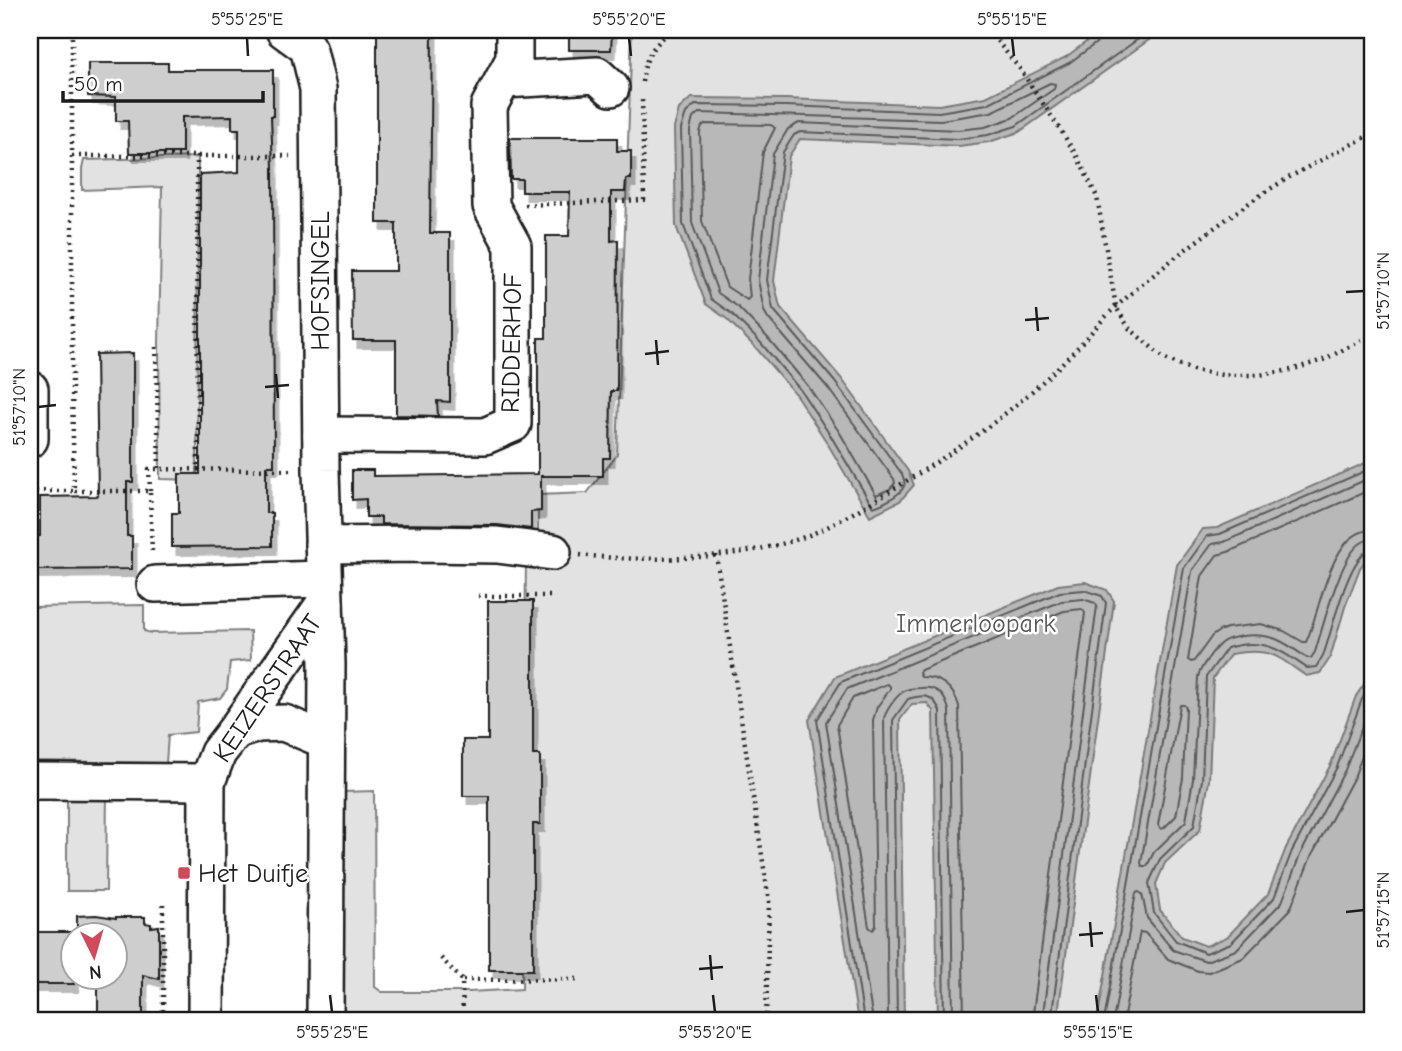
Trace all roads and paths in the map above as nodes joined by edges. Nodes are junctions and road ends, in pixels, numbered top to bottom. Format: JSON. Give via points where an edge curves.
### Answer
{"nodes":[{"id":1,"x":72,"y":30,"type":"edge"},
{"id":2,"x":514,"y":30,"type":"edge"},
{"id":3,"x":671,"y":30,"type":"edge"},
{"id":4,"x":988,"y":30,"type":"edge"},
{"id":5,"x":303,"y":35,"type":"edge"},
{"id":6,"x":503,"y":80,"type":"junction"},
{"id":7,"x":611,"y":88,"type":"dead end"},
{"id":8,"x":1372,"y":134,"type":"edge"},
{"id":9,"x":197,"y":155,"type":"junction"},
{"id":10,"x":72,"y":156,"type":"junction"},
{"id":11,"x":318,"y":156,"type":"junction"},
{"id":12,"x":491,"y":206,"type":"junction"},
{"id":13,"x":1116,"y":307,"type":"junction"},
{"id":14,"x":1372,"y":335,"type":"edge"},
{"id":15,"x":156,"y":347,"type":"dead end"},
{"id":16,"x":30,"y":389,"type":"edge"},
{"id":17,"x":321,"y":435,"type":"junction"},
{"id":18,"x":30,"y":439,"type":"edge"},
{"id":19,"x":159,"y":469,"type":"junction"},
{"id":20,"x":198,"y":470,"type":"junction"},
{"id":21,"x":321,"y":470,"type":"junction"},
{"id":22,"x":74,"y":491,"type":"junction"},
{"id":23,"x":150,"y":491,"type":"junction"},
{"id":24,"x":323,"y":545,"type":"junction"},
{"id":25,"x":553,"y":552,"type":"joint"},
{"id":26,"x":716,"y":555,"type":"junction"},
{"id":27,"x":153,"y":571,"type":"joint"},
{"id":28,"x":324,"y":591,"type":"junction"},
{"id":29,"x":478,"y":596,"type":"dead end"},
{"id":30,"x":553,"y":596,"type":"dead end"},
{"id":31,"x":235,"y":731,"type":"junction"},
{"id":32,"x":327,"y":741,"type":"junction"},
{"id":33,"x":30,"y":781,"type":"edge"},
{"id":34,"x":207,"y":782,"type":"junction"},
{"id":35,"x":163,"y":904,"type":"dead end"},
{"id":36,"x":441,"y":958,"type":"dead end"},
{"id":37,"x":577,"y":979,"type":"dead end"},
{"id":38,"x":462,"y":980,"type":"junction"},
{"id":39,"x":163,"y":1021,"type":"edge"},
{"id":40,"x":206,"y":1021,"type":"edge"},
{"id":41,"x":325,"y":1021,"type":"edge"},
{"id":42,"x":463,"y":1021,"type":"edge"},
{"id":43,"x":766,"y":1021,"type":"edge"}],
"edges":[{"from":1,"to":10,"type":"path"},
{"from":2,"to":6,"type":"street","name":"RIDDERHOF","via":[[514,59]]},
{"from":3,"to":12,"type":"path","via":[[653,47],[641,87],[645,200]]},
{"from":4,"to":13,"type":"path","via":[[1060,129],[1097,197]]},
{"from":5,"to":11,"type":"street","name":"HOFSINGEL","via":[[318,89]]},
{"from":6,"to":7,"type":"street","via":[[597,75]]},
{"from":6,"to":12,"type":"street","name":"RIDDERHOF","via":[[489,106]]},
{"from":8,"to":13,"type":"path","via":[[1253,200]]},
{"from":9,"to":10,"type":"path"},
{"from":9,"to":11,"type":"path"},
{"from":9,"to":20,"type":"path"},
{"from":10,"to":22,"type":"path"},
{"from":11,"to":17,"type":"street","name":"HOFSINGEL"},
{"from":12,"to":17,"type":"street","name":"RIDDERHOF","via":[[513,246],[513,424],[485,436]]},
{"from":13,"to":14,"type":"path","via":[[1129,328],[1165,359],[1193,370],[1223,374],[1291,370],[1323,360]]},
{"from":13,"to":26,"type":"path","via":[[1025,397],[917,475],[815,533]]},
{"from":15,"to":19,"type":"path"},
{"from":16,"to":18,"type":"street"},
{"from":17,"to":21,"type":"street","name":"HOFSINGEL"},
{"from":18,"to":22,"type":"path","via":[[31,491]]},
{"from":19,"to":20,"type":"path"},
{"from":19,"to":23,"type":"path","via":[[149,469]]},
{"from":20,"to":21,"type":"path"},
{"from":21,"to":24,"type":"street","name":"HOFSINGEL"},
{"from":22,"to":23,"type":"path"},
{"from":23,"to":27,"type":"path"},
{"from":24,"to":25,"type":"street","via":[[497,545]]},
{"from":24,"to":28,"type":"street","name":"HOFSINGEL"},
{"from":25,"to":26,"type":"path","via":[[621,559]]},
{"from":26,"to":43,"type":"path","via":[[769,901]]},
{"from":27,"to":28,"type":"street"},
{"from":28,"to":31,"type":"street","name":"KEIZERSTRAAT"},
{"from":28,"to":32,"type":"street","name":"KEIZERSTRAAT"},
{"from":29,"to":30,"type":"path"},
{"from":31,"to":32,"type":"street","via":[[284,723]]},
{"from":31,"to":34,"type":"street","name":"KEIZERSTRAAT","via":[[218,753]]},
{"from":32,"to":41,"type":"street","name":"KEIZERSTRAAT"},
{"from":33,"to":34,"type":"street"},
{"from":34,"to":40,"type":"street","name":"KEIZERSTRAAT"},
{"from":35,"to":39,"type":"path"},
{"from":36,"to":38,"type":"path"},
{"from":37,"to":38,"type":"path"},
{"from":38,"to":42,"type":"path"}]}
